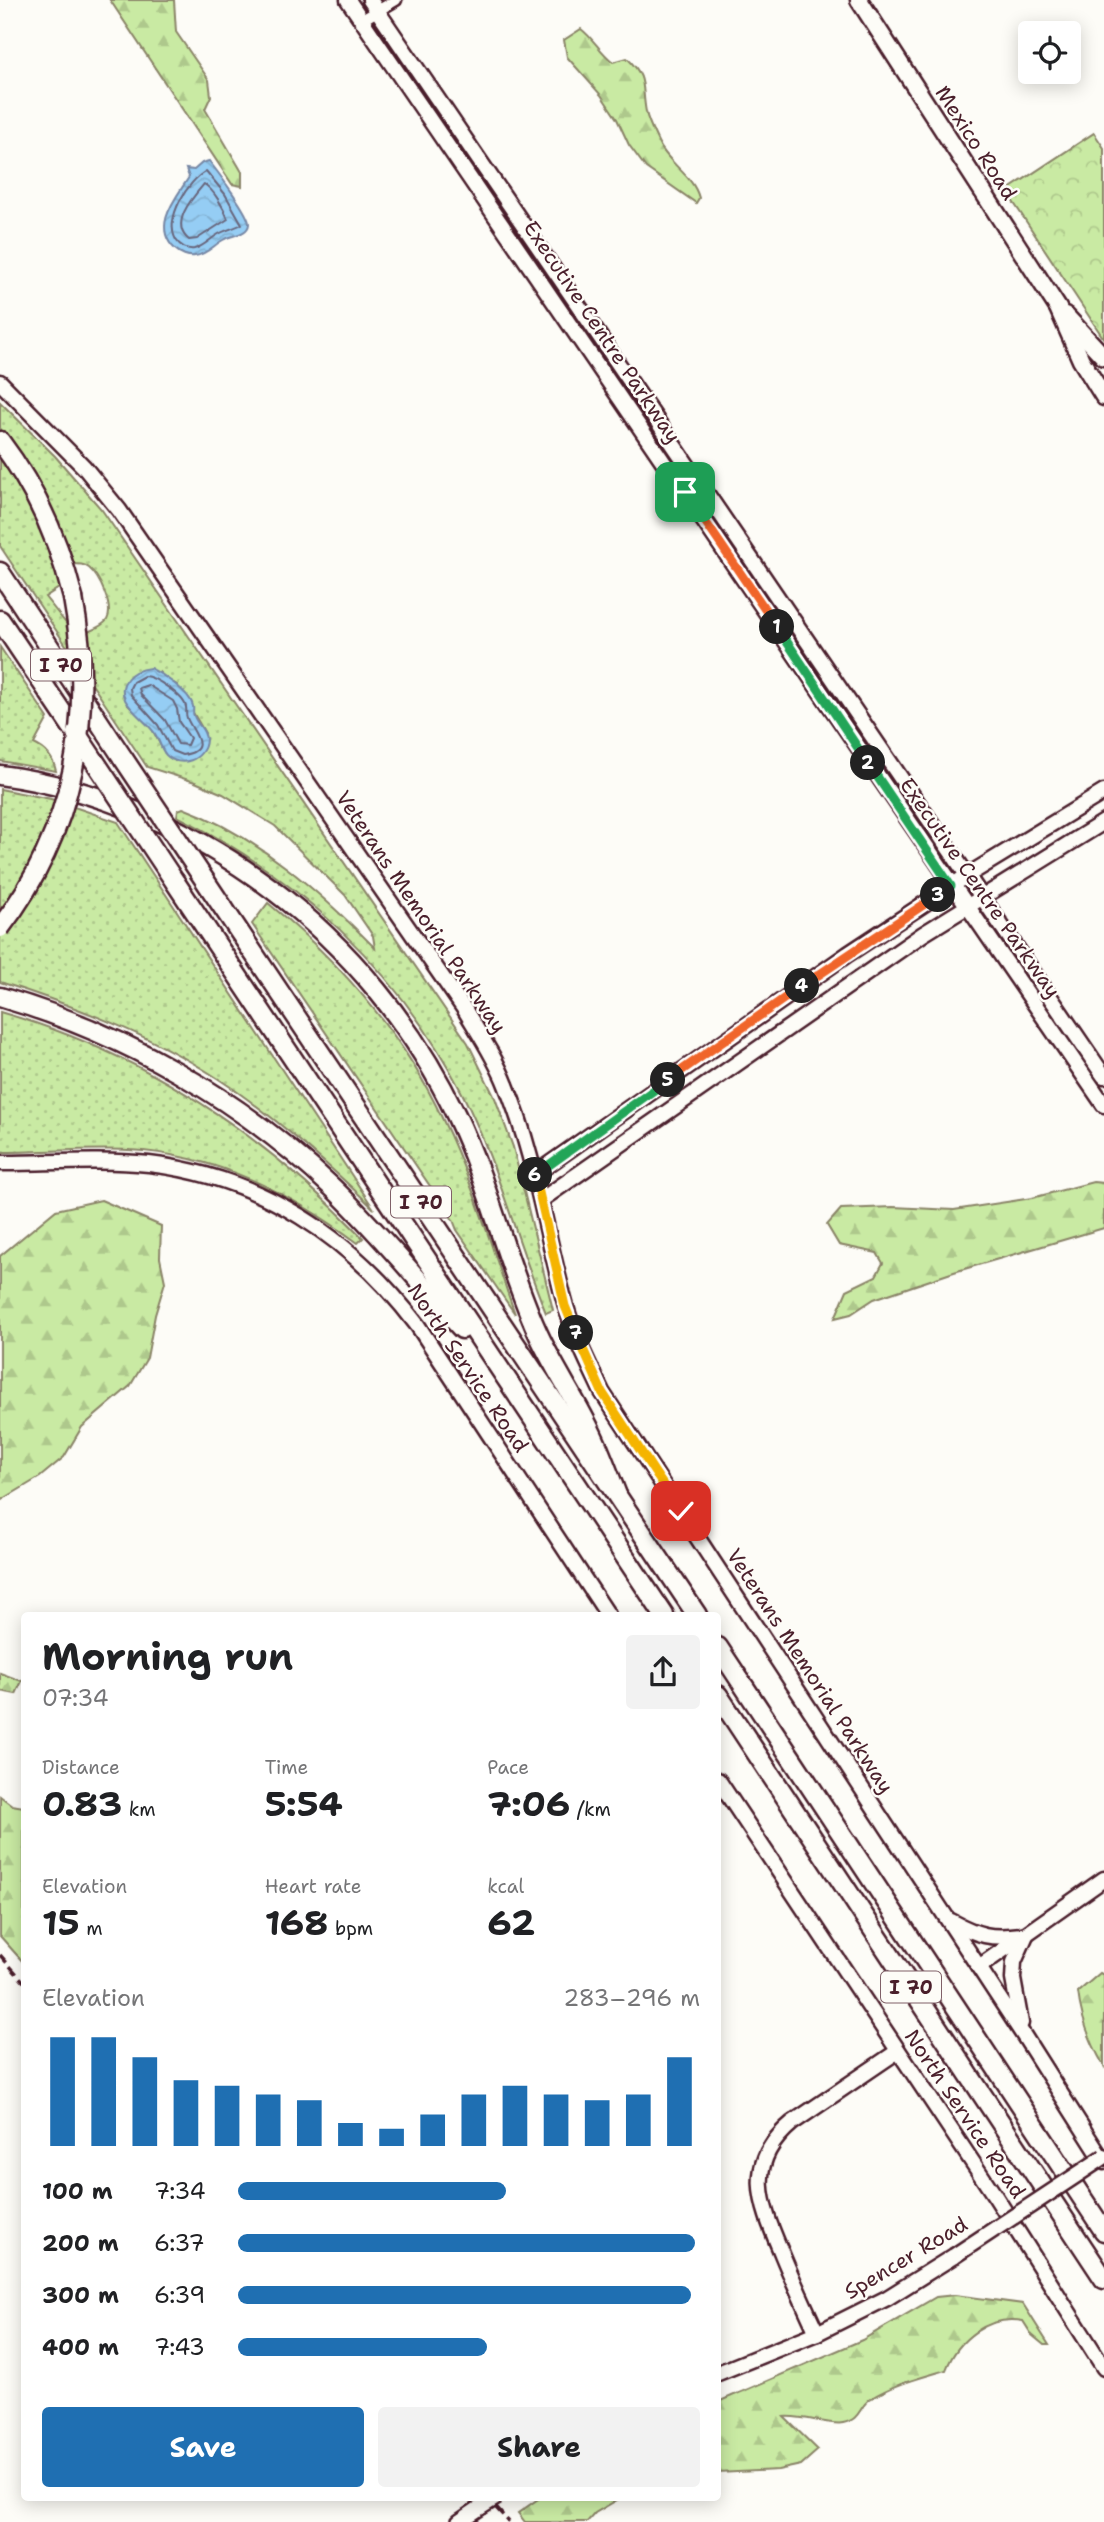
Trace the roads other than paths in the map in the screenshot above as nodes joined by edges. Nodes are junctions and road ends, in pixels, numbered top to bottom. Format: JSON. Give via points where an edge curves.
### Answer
{"nodes":[{"id":1,"x":348,"y":0,"type":"edge"},
{"id":2,"x":396,"y":0,"type":"edge"},
{"id":3,"x":859,"y":0,"type":"edge"},
{"id":4,"x":374,"y":6,"type":"edge"},
{"id":5,"x":362,"y":20,"type":"junction"},
{"id":6,"x":1058,"y":309,"type":"junction"},
{"id":7,"x":1104,"y":357,"type":"edge"},
{"id":8,"x":0,"y":382,"type":"edge"},
{"id":9,"x":1104,"y":397,"type":"edge"},
{"id":10,"x":0,"y":441,"type":"edge"},
{"id":11,"x":0,"y":572,"type":"edge"},
{"id":12,"x":0,"y":620,"type":"edge"},
{"id":13,"x":0,"y":775,"type":"edge"},
{"id":14,"x":1104,"y":792,"type":"edge"},
{"id":15,"x":1104,"y":822,"type":"edge"},
{"id":16,"x":968,"y":875,"type":"junction"},
{"id":17,"x":951,"y":886,"type":"junction"},
{"id":18,"x":982,"y":896,"type":"junction"},
{"id":19,"x":965,"y":906,"type":"junction"},
{"id":20,"x":0,"y":928,"type":"edge"},
{"id":21,"x":0,"y":997,"type":"edge"},
{"id":22,"x":1104,"y":1076,"type":"edge"},
{"id":23,"x":1104,"y":1105,"type":"edge"},
{"id":24,"x":0,"y":1163,"type":"edge"},
{"id":25,"x":535,"y":1174,"type":"junction"},
{"id":26,"x":541,"y":1200,"type":"junction"},
{"id":27,"x":500,"y":1370,"type":"junction"},
{"id":28,"x":617,"y":1495,"type":"junction"},
{"id":29,"x":606,"y":1612,"type":"edge"},
{"id":30,"x":662,"y":1612,"type":"edge"},
{"id":31,"x":695,"y":1612,"type":"edge"},
{"id":32,"x":721,"y":1652,"type":"edge"},
{"id":33,"x":721,"y":1700,"type":"edge"},
{"id":34,"x":721,"y":1785,"type":"edge"},
{"id":35,"x":1104,"y":1879,"type":"edge"},
{"id":36,"x":947,"y":1919,"type":"junction"},
{"id":37,"x":1027,"y":1934,"type":"junction"},
{"id":38,"x":979,"y":1967,"type":"junction"},
{"id":39,"x":1024,"y":2036,"type":"junction"},
{"id":40,"x":898,"y":2051,"type":"junction"},
{"id":41,"x":1104,"y":2160,"type":"edge"},
{"id":42,"x":1104,"y":2231,"type":"edge"},
{"id":43,"x":1104,"y":2280,"type":"edge"},
{"id":44,"x":817,"y":2333,"type":"junction"},
{"id":45,"x":1104,"y":2368,"type":"edge"},
{"id":46,"x":721,"y":2372,"type":"edge"},
{"id":47,"x":491,"y":2501,"type":"edge"},
{"id":48,"x":459,"y":2522,"type":"edge"}],
"edges":[{"from":1,"to":5,"type":"street","name":"Executive Centre Parkway"},
{"from":2,"to":4,"type":"street"},
{"from":3,"to":6,"type":"main road","name":"Mexico Road"},
{"from":4,"to":5,"type":"street"},
{"from":4,"to":16,"type":"street","name":"Executive Centre Parkway"},
{"from":5,"to":17,"type":"street","name":"Executive Centre Parkway"},
{"from":6,"to":7,"type":"main road","name":"Mexico Road"},
{"from":6,"to":9,"type":"main road","name":"Mexico Road"},
{"from":8,"to":25,"type":"street","name":"Veterans Memorial Parkway","via":[[84,467],[119,510],[465,1010],[506,1084]]},
{"from":10,"to":20,"type":"highway","bridge":true,"via":[[26,479],[63,559],[83,677],[80,727],[62,811],[29,885]]},
{"from":11,"to":28,"type":"highway","number":"I 70","bridge":true},
{"from":12,"to":27,"type":"highway","number":"I 70","bridge":true},
{"from":13,"to":28,"type":"highway","via":[[113,803],[205,845],[285,899],[369,980],[407,1029],[456,1115],[536,1329],[593,1436]]},
{"from":14,"to":16,"type":"street"},
{"from":15,"to":18,"type":"street"},
{"from":16,"to":17,"type":"street"},
{"from":16,"to":18,"type":"street","name":"Executive Centre Parkway"},
{"from":17,"to":19,"type":"street","name":"Executive Centre Parkway"},
{"from":17,"to":25,"type":"street"},
{"from":18,"to":19,"type":"street"},
{"from":18,"to":22,"type":"street","name":"Executive Centre Parkway"},
{"from":19,"to":23,"type":"street","name":"Executive Centre Parkway"},
{"from":19,"to":26,"type":"street"},
{"from":21,"to":27,"type":"highway","via":[[131,1048],[202,1087],[257,1125],[359,1214]]},
{"from":24,"to":29,"type":"street","name":"North Service Road","via":[[148,1164],[188,1171],[255,1192],[327,1233],[373,1272],[418,1326]]},
{"from":25,"to":26,"type":"street","name":"Veterans Memorial Parkway"},
{"from":26,"to":36,"type":"street","name":"Veterans Memorial Parkway","via":[[565,1306],[602,1392]]},
{"from":27,"to":30,"type":"highway","number":"I 70"},
{"from":28,"to":31,"type":"highway","number":"I 70"},
{"from":32,"to":42,"type":"highway","number":"I 70"},
{"from":33,"to":43,"type":"highway","number":"I 70"},
{"from":34,"to":40,"type":"street","name":"North Service Road"},
{"from":35,"to":37,"type":"street"},
{"from":36,"to":37,"type":"street","via":[[987,1937]]},
{"from":36,"to":38,"type":"street","name":"Veterans Memorial Parkway"},
{"from":37,"to":38,"type":"street"},
{"from":37,"to":39,"type":"street","via":[[1014,1962],[1013,1979]]},
{"from":38,"to":39,"type":"street","name":"Veterans Memorial Parkway"},
{"from":39,"to":41,"type":"street","name":"Veterans Memorial Parkway"},
{"from":40,"to":44,"type":"street","via":[[792,2123],[776,2138],[764,2161],[762,2202]]},
{"from":40,"to":45,"type":"street","name":"North Service Road"},
{"from":41,"to":44,"type":"street","name":"Spencer Road","bridge":true,"via":[[887,2298]]},
{"from":44,"to":46,"type":"street","name":"Spencer Road"},
{"from":47,"to":48,"type":"street","bridge":true}]}
